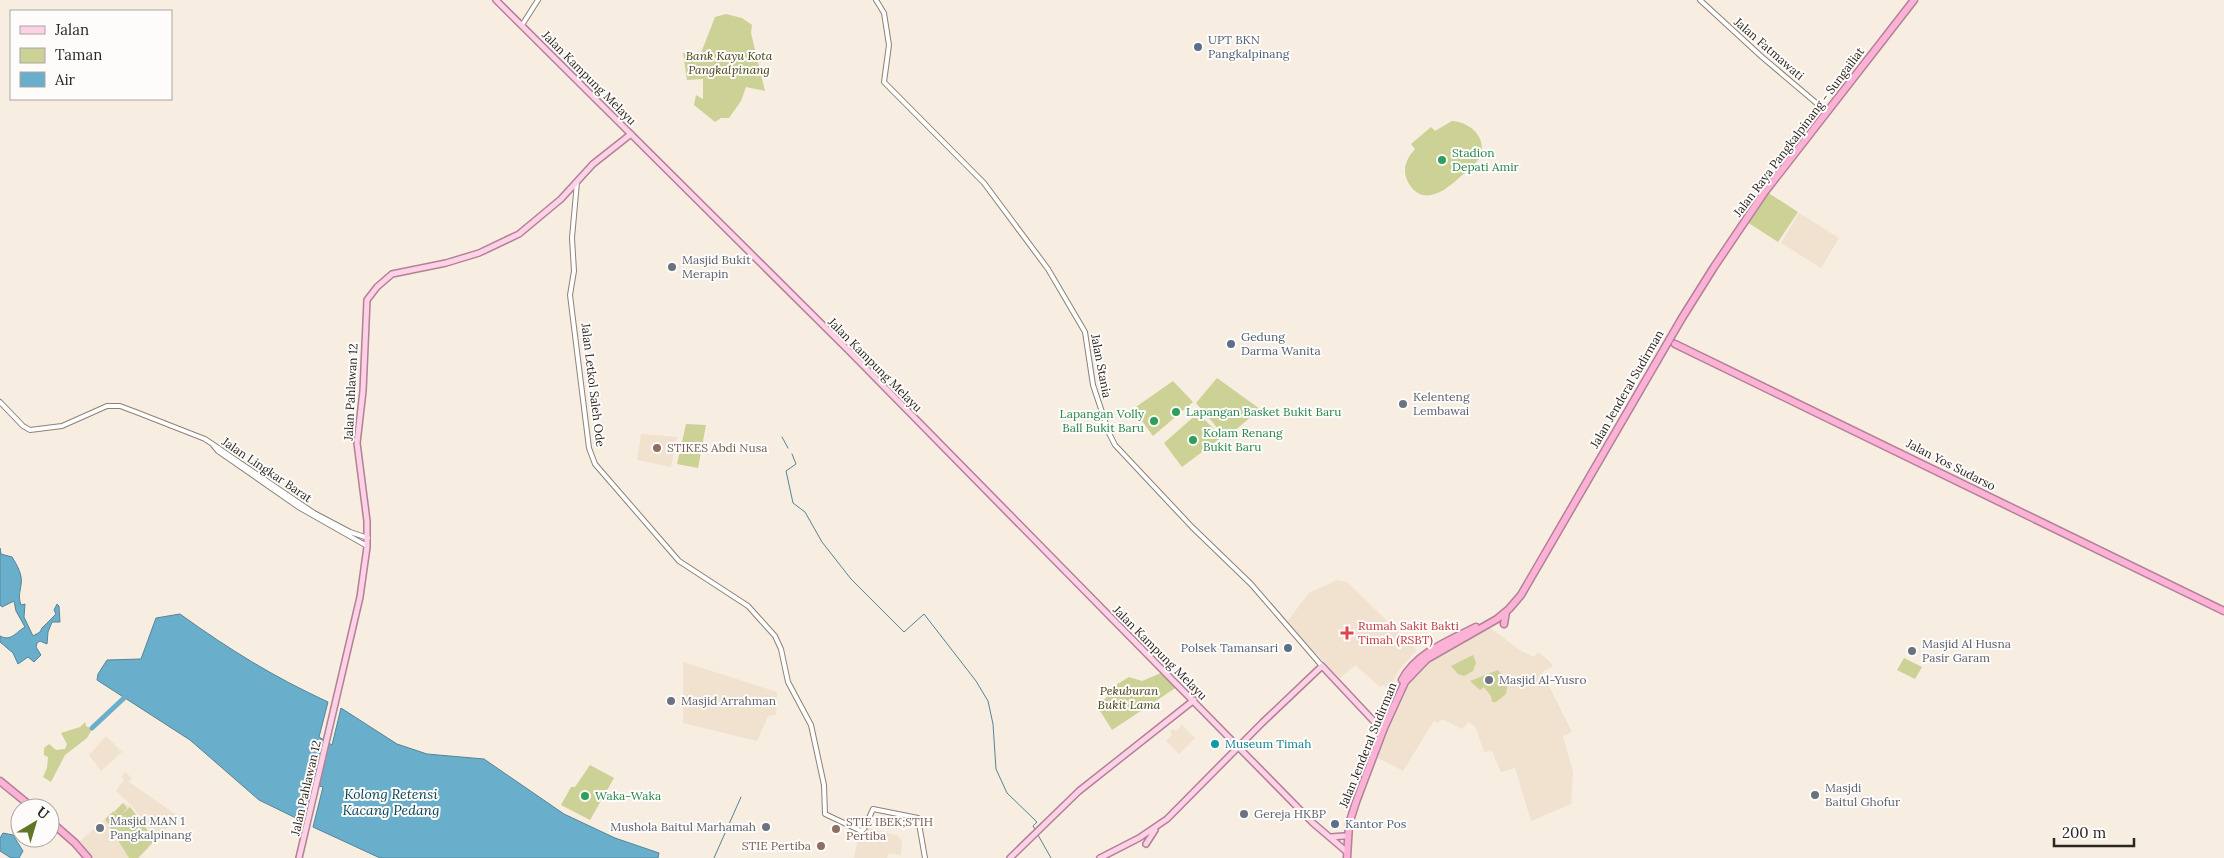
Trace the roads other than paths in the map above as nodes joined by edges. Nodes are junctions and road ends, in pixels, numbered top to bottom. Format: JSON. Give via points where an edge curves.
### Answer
{"nodes":[{"id":1,"x":496,"y":0,"type":"edge"},
{"id":2,"x":538,"y":0,"type":"edge"},
{"id":3,"x":876,"y":0,"type":"edge"},
{"id":4,"x":1700,"y":0,"type":"edge"},
{"id":5,"x":1914,"y":0,"type":"edge"},
{"id":6,"x":522,"y":25,"type":"junction"},
{"id":7,"x":1827,"y":112,"type":"junction"},
{"id":8,"x":632,"y":134,"type":"junction"},
{"id":9,"x":577,"y":181,"type":"junction"},
{"id":10,"x":1674,"y":332,"type":"joint"},
{"id":11,"x":1671,"y":342,"type":"junction"},
{"id":12,"x":0,"y":402,"type":"edge"},
{"id":13,"x":213,"y":445,"type":"junction"},
{"id":14,"x":368,"y":538,"type":"junction"},
{"id":15,"x":367,"y":547,"type":"junction"},
{"id":16,"x":1520,"y":592,"type":"junction"},
{"id":17,"x":2224,"y":611,"type":"edge"},
{"id":18,"x":1506,"y":612,"type":"junction"},
{"id":19,"x":1504,"y":624,"type":"dead end"},
{"id":20,"x":1322,"y":666,"type":"junction"},
{"id":21,"x":1194,"y":701,"type":"junction"},
{"id":22,"x":1382,"y":730,"type":"junction"},
{"id":23,"x":1239,"y":747,"type":"junction"},
{"id":24,"x":0,"y":781,"type":"edge"},
{"id":25,"x":20,"y":798,"type":"edge"},
{"id":26,"x":1352,"y":810,"type":"junction"},
{"id":27,"x":1158,"y":825,"type":"junction"},
{"id":28,"x":60,"y":830,"type":"edge"},
{"id":29,"x":1344,"y":836,"type":"junction"},
{"id":30,"x":1331,"y":837,"type":"junction"},
{"id":31,"x":1146,"y":844,"type":"dead end"},
{"id":32,"x":1345,"y":855,"type":"edge"},
{"id":33,"x":88,"y":858,"type":"edge"},
{"id":34,"x":299,"y":858,"type":"edge"},
{"id":35,"x":925,"y":858,"type":"edge"},
{"id":36,"x":1010,"y":858,"type":"edge"},
{"id":37,"x":1100,"y":858,"type":"edge"}],
"edges":[{"from":1,"to":6,"type":"main road","name":"Jalan Kampung Melayu"},
{"from":2,"to":6,"type":"street"},
{"from":3,"to":20,"type":"street","name":"Jalan Stania","via":[[884,14],[889,44],[884,82],[984,183],[1048,270],[1085,332],[1093,385],[1113,441],[1192,527],[1251,584]]},
{"from":4,"to":7,"type":"street","name":"Jalan Fatmawati"},
{"from":5,"to":7,"type":"highway","name":"Jalan Raya Pangkalpinang - Sungailiat"},
{"from":6,"to":8,"type":"main road","name":"Jalan Kampung Melayu"},
{"from":7,"to":10,"type":"highway","name":"Jalan Raya Pangkalpinang - Sungailiat","via":[[1756,204]]},
{"from":8,"to":9,"type":"main road","name":"Jalan Pahlawan 12","via":[[603,155]]},
{"from":8,"to":21,"type":"main road","name":"Jalan Kampung Melayu"},
{"from":9,"to":14,"type":"main road","name":"Jalan Pahlawan 12","via":[[555,205],[519,234],[479,253],[395,273],[370,296],[365,306],[363,391],[357,443]]},
{"from":9,"to":35,"type":"street","name":"Jalan Letkol Saleh Ode","via":[[572,238],[574,271],[570,295],[589,448],[595,464],[679,561],[748,606],[775,636],[788,682],[811,725],[824,781],[824,812],[860,831],[864,829],[872,809],[918,818]]},
{"from":10,"to":11,"type":"highway","name":"Jalan Jenderal Sudirman"},
{"from":11,"to":16,"type":"highway","name":"Jalan Jenderal Sudirman"},
{"from":11,"to":17,"type":"highway","name":"Jalan Yos Sudarso"},
{"from":12,"to":13,"type":"street","via":[[30,430],[62,426],[107,406],[120,406]]},
{"from":13,"to":14,"type":"street","name":"Jalan Lingkar Barat","via":[[314,513]]},
{"from":13,"to":15,"type":"street","name":"Jalan Lingkar Barat","via":[[300,508]]},
{"from":14,"to":15,"type":"main road","name":"Jalan Pahlawan 12"},
{"from":15,"to":34,"type":"main road","name":"Jalan Pahlawan 12","via":[[360,597]]},
{"from":16,"to":18,"type":"highway","name":"Jalan Jenderal Sudirman"},
{"from":16,"to":22,"type":"highway","name":"Jalan Jenderal Sudirman","via":[[1495,616],[1441,644],[1410,669]]},
{"from":18,"to":19,"type":"highway"},
{"from":18,"to":22,"type":"highway","name":"Jalan Jenderal Sudirman","via":[[1439,651],[1415,670],[1405,682]]},
{"from":20,"to":22,"type":"main road"},
{"from":20,"to":23,"type":"main road"},
{"from":21,"to":23,"type":"main road","name":"Jalan Kampung Melayu"},
{"from":21,"to":36,"type":"main road","via":[[1063,806]]},
{"from":22,"to":26,"type":"highway","name":"Jalan Jenderal Sudirman"},
{"from":23,"to":27,"type":"main road"},
{"from":23,"to":30,"type":"main road","name":"Jalan Kampung Melayu","via":[[1313,823]]},
{"from":24,"to":25,"type":"highway"},
{"from":26,"to":29,"type":"highway","name":"Jalan Jenderal Sudirman"},
{"from":26,"to":32,"type":"highway","name":"Jalan Jenderal Sudirman"},
{"from":27,"to":31,"type":"main road"},
{"from":27,"to":37,"type":"main road"},
{"from":28,"to":33,"type":"highway"},
{"from":29,"to":30,"type":"main road"},
{"from":29,"to":32,"type":"highway","name":"Jalan Jenderal Sudirman"},
{"from":30,"to":32,"type":"main road","name":"Jalan Kampung Melayu"}]}
